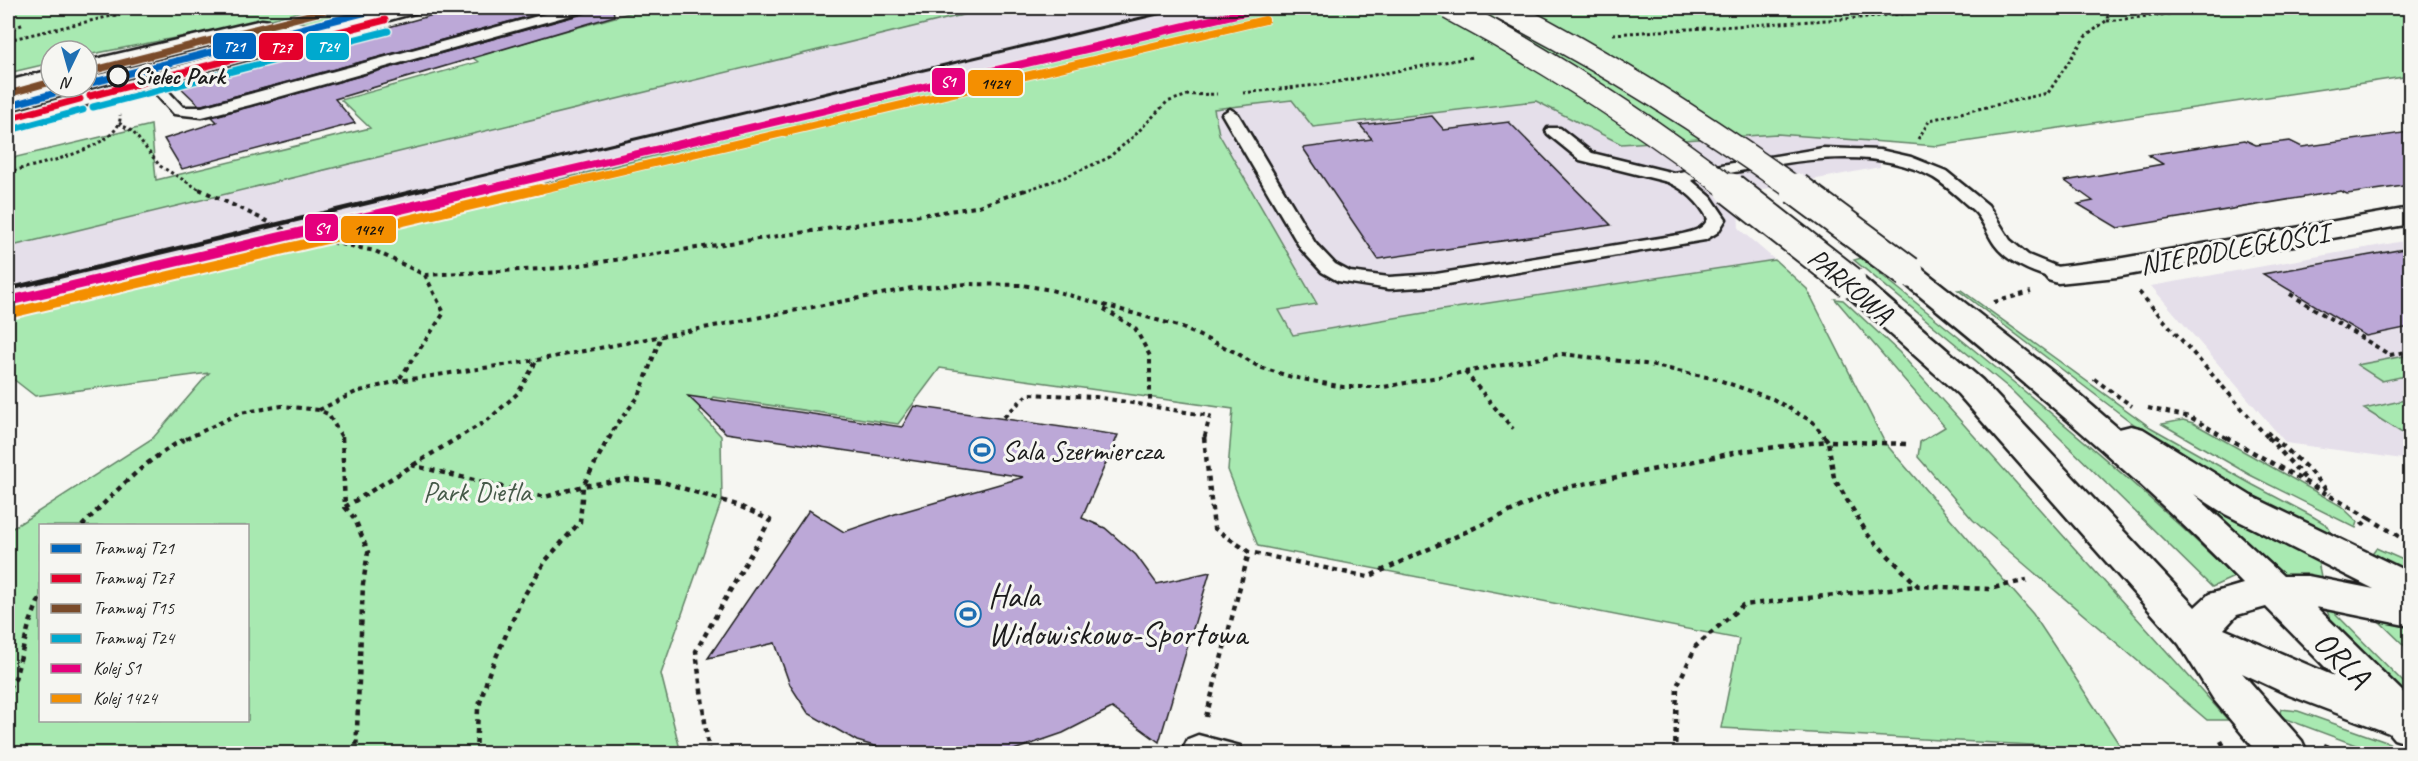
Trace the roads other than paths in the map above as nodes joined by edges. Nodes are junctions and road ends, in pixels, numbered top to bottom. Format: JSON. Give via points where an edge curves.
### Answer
{"nodes":[{"id":1,"x":411,"y":8,"type":"edge"},
{"id":2,"x":580,"y":8,"type":"edge"},
{"id":3,"x":1449,"y":8,"type":"edge"},
{"id":4,"x":1501,"y":8,"type":"edge"},
{"id":5,"x":277,"y":22,"type":"dead end"},
{"id":6,"x":99,"y":65,"type":"edge"},
{"id":7,"x":39,"y":80,"type":"edge"},
{"id":8,"x":150,"y":80,"type":"junction"},
{"id":9,"x":8,"y":88,"type":"edge"},
{"id":10,"x":1230,"y":114,"type":"dead end"},
{"id":11,"x":8,"y":120,"type":"edge"},
{"id":12,"x":1554,"y":130,"type":"dead end"},
{"id":13,"x":1674,"y":178,"type":"junction"},
{"id":14,"x":2410,"y":216,"type":"edge"},
{"id":15,"x":2058,"y":274,"type":"joint"},
{"id":16,"x":2041,"y":379,"type":"junction"},
{"id":17,"x":2274,"y":590,"type":"junction"},
{"id":18,"x":2410,"y":590,"type":"edge"},
{"id":19,"x":2410,"y":611,"type":"edge"},
{"id":20,"x":2194,"y":633,"type":"junction"},
{"id":21,"x":2409,"y":724,"type":"edge"},
{"id":22,"x":1198,"y":747,"type":"road end"},
{"id":23,"x":1230,"y":753,"type":"edge"},
{"id":24,"x":2286,"y":753,"type":"edge"}],
"edges":[{"from":1,"to":8,"type":"street"},
{"from":2,"to":8,"type":"lane","via":[[202,112],[179,111]]},
{"from":3,"to":20,"type":"street","name":"PARKOWA","bridge":true,"via":[[1550,64],[1617,107],[1722,181],[1850,282],[1970,387]]},
{"from":4,"to":16,"type":"street","name":"PARKOWA","bridge":true,"via":[[1674,106],[1908,272]]},
{"from":5,"to":6,"type":"street"},
{"from":7,"to":9,"type":"street"},
{"from":8,"to":11,"type":"street"},
{"from":10,"to":13,"type":"lane","via":[[1321,264],[1342,276],[1371,283],[1452,276],[1699,236],[1718,219],[1697,193]]},
{"from":12,"to":13,"type":"lane","via":[[1587,157]]},
{"from":13,"to":15,"type":"lane","via":[[1823,153],[1905,160],[1940,175],[1982,209],[2003,243],[2021,259]]},
{"from":14,"to":15,"type":"street","name":"NIEPODLEGŁOŚCI","via":[[2117,268]]},
{"from":16,"to":17,"type":"street","name":"PARKOWA"},
{"from":16,"to":18,"type":"street","via":[[2238,505]]},
{"from":17,"to":19,"type":"street","via":[[2308,591]]},
{"from":17,"to":20,"type":"street","via":[[2223,604]]},
{"from":17,"to":21,"type":"street","name":"ORLA"},
{"from":20,"to":21,"type":"street","via":[[2304,683]]},
{"from":20,"to":24,"type":"street","via":[[2229,688]]},
{"from":22,"to":23,"type":"lane"}]}
